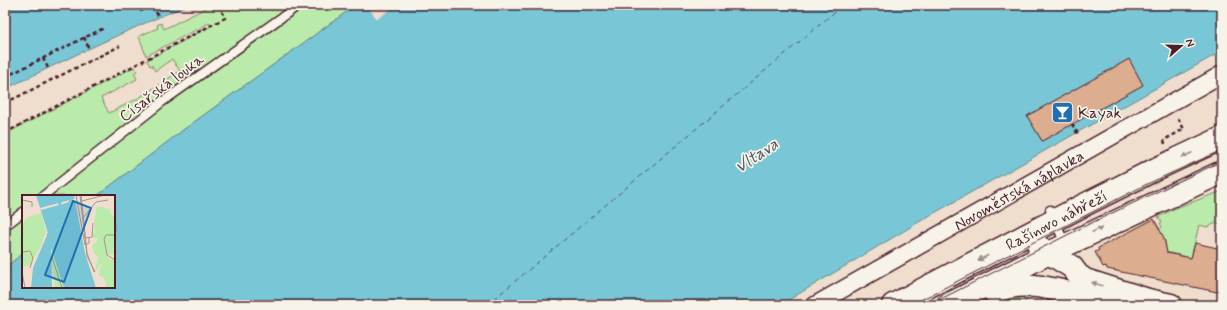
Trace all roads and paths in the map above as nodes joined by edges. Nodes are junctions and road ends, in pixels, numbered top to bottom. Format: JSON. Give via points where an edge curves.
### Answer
{"nodes":[{"id":1,"x":153,"y":5,"type":"edge"},
{"id":2,"x":219,"y":5,"type":"edge"},
{"id":3,"x":299,"y":5,"type":"edge"},
{"id":4,"x":140,"y":11,"type":"dead end"},
{"id":5,"x":158,"y":17,"type":"dead end"},
{"id":6,"x":104,"y":28,"type":"dead end"},
{"id":7,"x":84,"y":38,"type":"junction"},
{"id":8,"x":120,"y":46,"type":"dead end"},
{"id":9,"x":89,"y":49,"type":"dead end"},
{"id":10,"x":43,"y":58,"type":"junction"},
{"id":11,"x":48,"y":68,"type":"dead end"},
{"id":12,"x":1222,"y":74,"type":"edge"},
{"id":13,"x":5,"y":77,"type":"edge"},
{"id":14,"x":5,"y":103,"type":"edge"},
{"id":15,"x":1184,"y":129,"type":"dead end"},
{"id":16,"x":5,"y":133,"type":"edge"},
{"id":17,"x":1222,"y":138,"type":"edge"},
{"id":18,"x":1164,"y":140,"type":"dead end"},
{"id":19,"x":1222,"y":172,"type":"edge"},
{"id":20,"x":44,"y":195,"type":"edge"},
{"id":21,"x":22,"y":213,"type":"edge"},
{"id":22,"x":1052,"y":215,"type":"junction"},
{"id":23,"x":5,"y":226,"type":"edge"},
{"id":24,"x":1017,"y":240,"type":"junction"},
{"id":25,"x":1067,"y":251,"type":"junction"},
{"id":26,"x":1148,"y":300,"type":"junction"},
{"id":27,"x":815,"y":305,"type":"edge"},
{"id":28,"x":893,"y":305,"type":"edge"},
{"id":29,"x":948,"y":305,"type":"edge"},
{"id":30,"x":968,"y":305,"type":"edge"},
{"id":31,"x":1171,"y":305,"type":"edge"}],
"edges":[{"from":1,"to":4,"type":"path"},
{"from":1,"to":5,"type":"path"},
{"from":2,"to":16,"type":"path","via":[[225,18]]},
{"from":3,"to":20,"type":"lane","name":"Císařská louka","via":[[162,102]]},
{"from":6,"to":7,"type":"path"},
{"from":7,"to":9,"type":"path"},
{"from":7,"to":10,"type":"path"},
{"from":8,"to":14,"type":"path"},
{"from":10,"to":11,"type":"path"},
{"from":10,"to":13,"type":"path"},
{"from":12,"to":27,"type":"street","name":"Novoměstská náplavka"},
{"from":15,"to":18,"type":"path"},
{"from":17,"to":22,"type":"main road","name":"Rašínovo nábřeží","one_way":true},
{"from":25,"to":19,"type":"main road","name":"Rašínovo nábřeží","one_way":true},
{"from":21,"to":23,"type":"lane"},
{"from":22,"to":24,"type":"main road","name":"Rašínovo nábřeží"},
{"from":22,"to":25,"type":"lane"},
{"from":24,"to":25,"type":"main road"},
{"from":24,"to":28,"type":"main road","name":"Rašínovo nábřeží","one_way":true},
{"from":26,"to":25,"type":"main road","one_way":true,"via":[[1085,280],[1078,275]]},
{"from":25,"to":29,"type":"main road","name":"Rašínovo nábřeží"},
{"from":26,"to":30,"type":"main road","via":[[1115,303],[1026,285],[1010,286]]},
{"from":26,"to":31,"type":"main road"}]}
